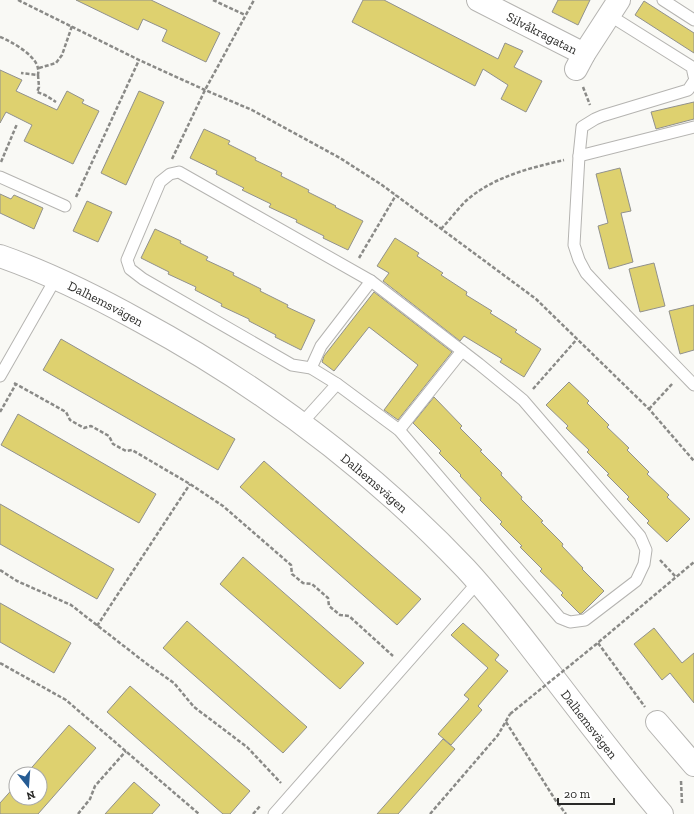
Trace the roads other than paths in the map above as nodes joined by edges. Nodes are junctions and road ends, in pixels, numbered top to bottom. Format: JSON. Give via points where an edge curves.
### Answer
{"nodes":[{"id":1,"x":478,"y":0,"type":"edge"},
{"id":2,"x":663,"y":0,"type":"edge"},
{"id":3,"x":614,"y":7,"type":"edge"},
{"id":4,"x":694,"y":20,"type":"edge"},
{"id":5,"x":694,"y":76,"type":"edge"},
{"id":6,"x":694,"y":81,"type":"edge"},
{"id":7,"x":694,"y":127,"type":"edge"},
{"id":8,"x":579,"y":156,"type":"junction"},
{"id":9,"x":0,"y":177,"type":"edge"},
{"id":10,"x":65,"y":206,"type":"road end"},
{"id":11,"x":0,"y":256,"type":"edge"},
{"id":12,"x":56,"y":278,"type":"junction"},
{"id":13,"x":371,"y":281,"type":"junction"},
{"id":14,"x":462,"y":351,"type":"junction"},
{"id":15,"x":311,"y":368,"type":"junction"},
{"id":16,"x":0,"y":376,"type":"edge"},
{"id":17,"x":337,"y":384,"type":"junction"},
{"id":18,"x":694,"y":385,"type":"edge"},
{"id":19,"x":301,"y":424,"type":"junction"},
{"id":20,"x":399,"y":430,"type":"junction"},
{"id":21,"x":478,"y":582,"type":"junction"},
{"id":22,"x":657,"y":722,"type":"road end"},
{"id":23,"x":694,"y":765,"type":"edge"},
{"id":24,"x":274,"y":814,"type":"edge"},
{"id":25,"x":662,"y":814,"type":"edge"}],
"edges":[{"from":1,"to":3,"type":"street","name":"Silvåkragatan","via":[[580,62]]},
{"from":2,"to":4,"type":"lane"},
{"from":3,"to":5,"type":"lane","via":[[692,67]]},
{"from":6,"to":8,"type":"lane","via":[[688,90],[595,119],[582,127]]},
{"from":7,"to":8,"type":"lane"},
{"from":8,"to":18,"type":"lane","via":[[574,245],[579,260],[586,273]]},
{"from":9,"to":10,"type":"lane"},
{"from":11,"to":12,"type":"street","name":"Dalhemsvägen"},
{"from":12,"to":16,"type":"lane"},
{"from":12,"to":19,"type":"street","name":"Dalhemsvägen","via":[[164,334],[216,365]]},
{"from":13,"to":14,"type":"lane"},
{"from":13,"to":15,"type":"lane","via":[[322,346]]},
{"from":13,"to":15,"type":"lane","via":[[179,172],[170,174],[160,182],[127,260],[130,269],[292,366]]},
{"from":14,"to":20,"type":"lane"},
{"from":14,"to":20,"type":"lane","via":[[523,400],[640,536],[646,550],[644,564],[636,581],[585,620],[570,622],[560,618]]},
{"from":15,"to":17,"type":"lane"},
{"from":17,"to":19,"type":"lane"},
{"from":17,"to":20,"type":"lane"},
{"from":19,"to":21,"type":"street","name":"Dalhemsvägen","via":[[390,495]]},
{"from":21,"to":24,"type":"lane"},
{"from":21,"to":25,"type":"street","name":"Dalhemsvägen"},
{"from":22,"to":23,"type":"street"}]}
